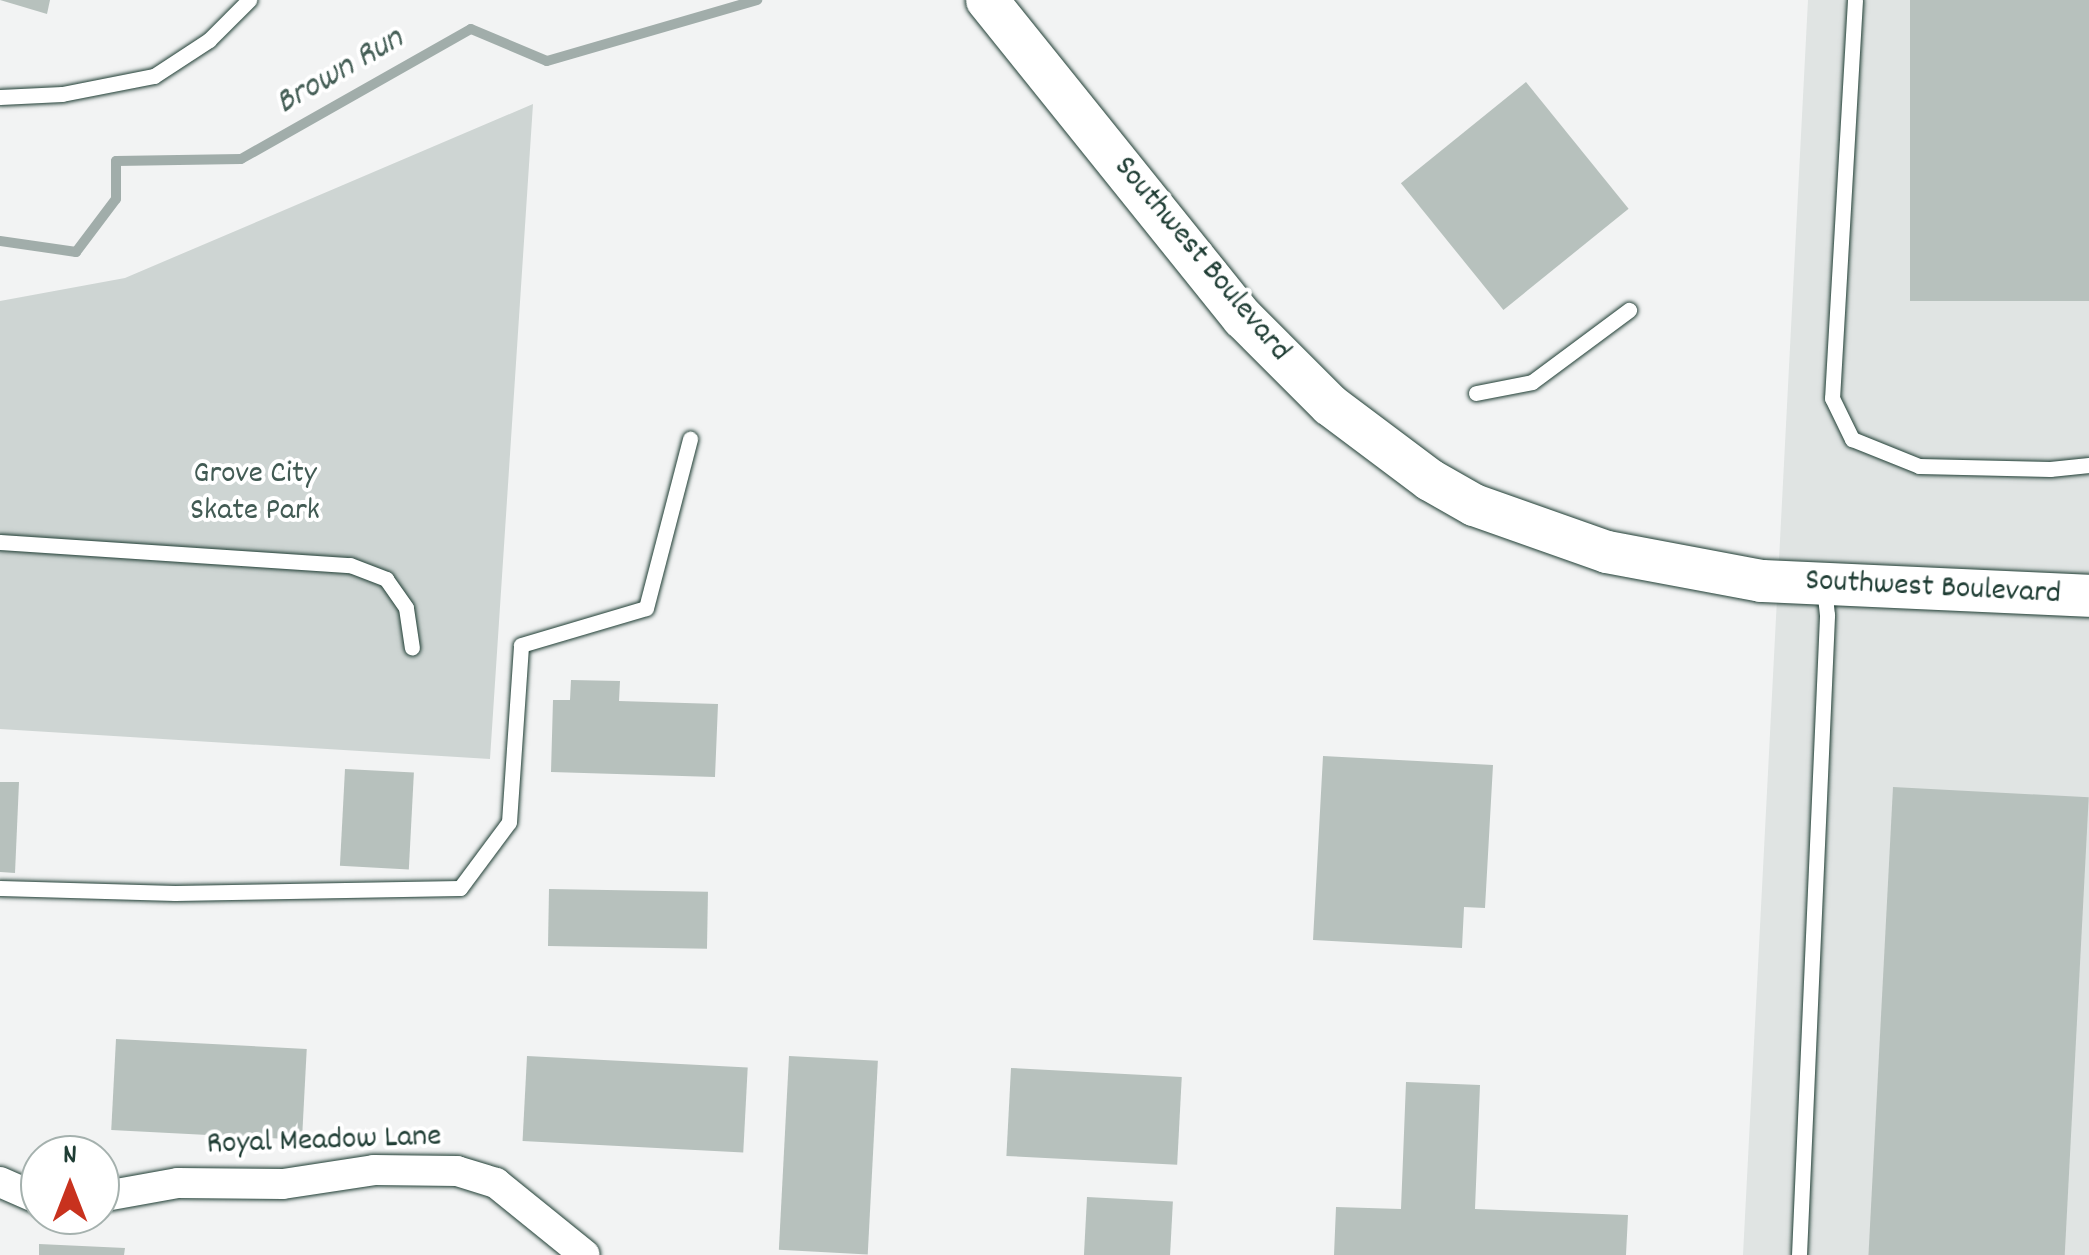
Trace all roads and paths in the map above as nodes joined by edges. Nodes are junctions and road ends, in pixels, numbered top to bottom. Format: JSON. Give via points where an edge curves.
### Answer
{"nodes":[{"id":1,"x":249,"y":0,"type":"edge"},
{"id":2,"x":987,"y":0,"type":"edge"},
{"id":3,"x":1855,"y":0,"type":"edge"},
{"id":4,"x":0,"y":97,"type":"edge"},
{"id":5,"x":1629,"y":310,"type":"dead end"},
{"id":6,"x":1476,"y":393,"type":"dead end"},
{"id":7,"x":690,"y":439,"type":"dead end"},
{"id":8,"x":2089,"y":465,"type":"edge"},
{"id":9,"x":0,"y":542,"type":"edge"},
{"id":10,"x":1823,"y":584,"type":"junction"},
{"id":11,"x":2089,"y":596,"type":"edge"},
{"id":12,"x":412,"y":648,"type":"dead end"},
{"id":13,"x":0,"y":888,"type":"edge"},
{"id":14,"x":120,"y":1193,"type":"edge"},
{"id":15,"x":585,"y":1255,"type":"edge"},
{"id":16,"x":1799,"y":1255,"type":"edge"}],
"edges":[{"from":1,"to":4,"type":"lane","via":[[209,40],[154,76],[62,94]]},
{"from":2,"to":10,"type":"street","name":"Southwest Boulevard","via":[[1243,318],[1330,405],[1430,480],[1474,505],[1607,552],[1762,581]]},
{"from":3,"to":8,"type":"lane","via":[[1832,398],[1852,439],[1918,466]]},
{"from":5,"to":6,"type":"lane","via":[[1532,382]]},
{"from":7,"to":13,"type":"lane","via":[[646,608],[521,645],[509,822],[460,888]]},
{"from":9,"to":12,"type":"lane","via":[[350,565],[386,579],[406,608]]},
{"from":10,"to":11,"type":"street","name":"Southwest Boulevard"},
{"from":10,"to":16,"type":"lane","via":[[1827,615]]},
{"from":14,"to":15,"type":"street","name":"Royal Meadow Lane","via":[[178,1183],[283,1184],[374,1170],[457,1171],[496,1183]]}]}
